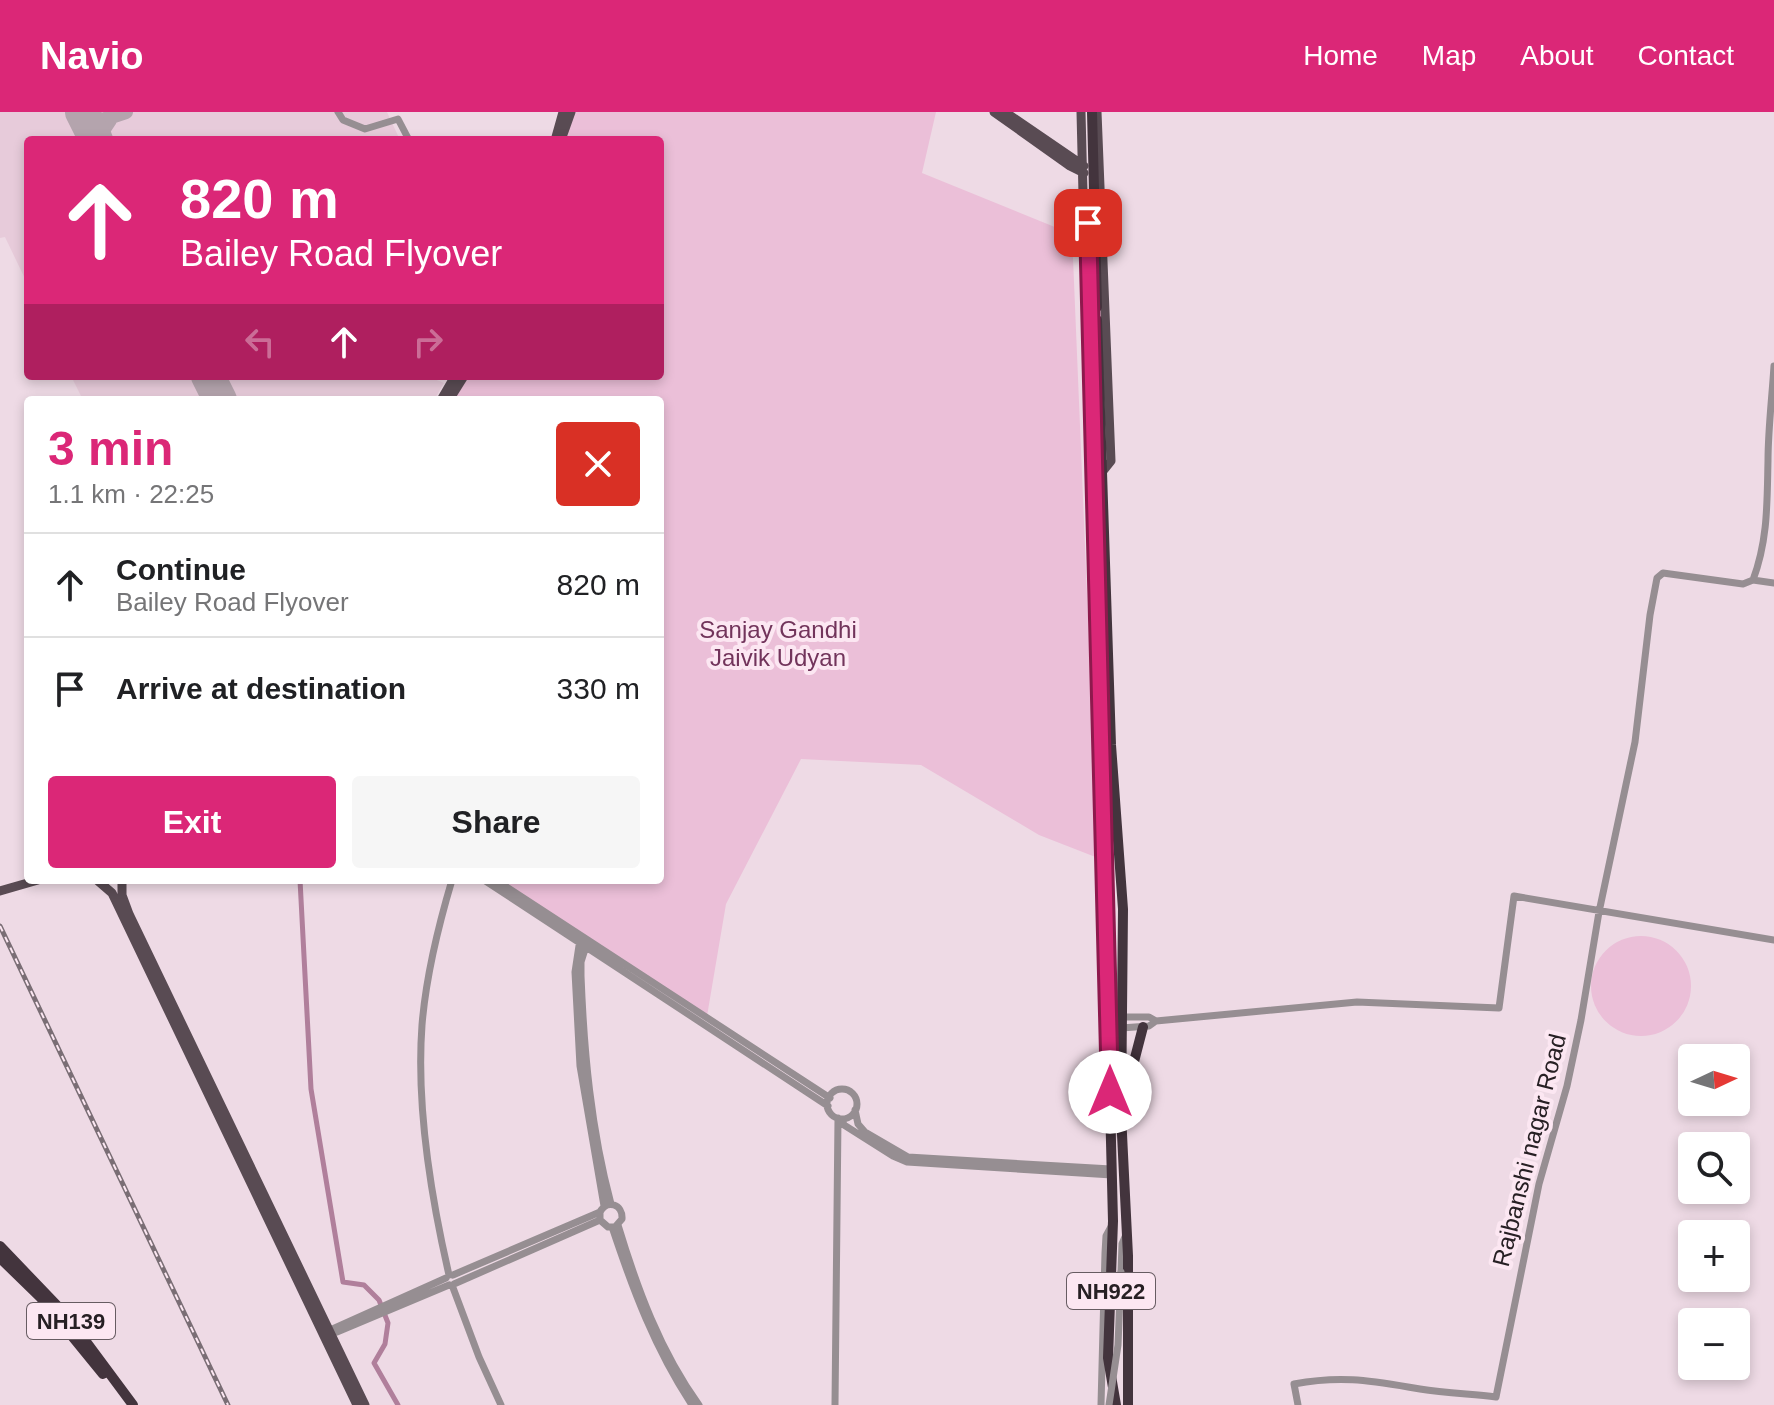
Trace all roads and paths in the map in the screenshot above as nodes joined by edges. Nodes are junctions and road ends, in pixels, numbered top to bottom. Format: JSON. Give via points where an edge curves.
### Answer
{"nodes":[{"id":1,"x":338,"y":112,"type":"edge"},
{"id":2,"x":563,"y":112,"type":"edge"},
{"id":3,"x":571,"y":112,"type":"edge"},
{"id":4,"x":994,"y":112,"type":"edge"},
{"id":5,"x":1005,"y":112,"type":"edge"},
{"id":6,"x":1089,"y":112,"type":"edge"},
{"id":7,"x":1081,"y":131,"type":"junction"},
{"id":8,"x":1098,"y":132,"type":"junction"},
{"id":9,"x":407,"y":136,"type":"edge"},
{"id":10,"x":558,"y":136,"type":"edge"},
{"id":11,"x":559,"y":136,"type":"edge"},
{"id":12,"x":1082,"y":169,"type":"junction"},
{"id":13,"x":1099,"y":171,"type":"junction"},
{"id":14,"x":1100,"y":203,"type":"junction"},
{"id":15,"x":1083,"y":204,"type":"junction"},
{"id":16,"x":1774,"y":366,"type":"edge"},
{"id":17,"x":1099,"y":472,"type":"junction"},
{"id":18,"x":1753,"y":580,"type":"junction"},
{"id":19,"x":1774,"y":583,"type":"edge"},
{"id":20,"x":1115,"y":811,"type":"junction"},
{"id":21,"x":1105,"y":863,"type":"junction"},
{"id":22,"x":24,"y":884,"type":"edge"},
{"id":23,"x":102,"y":884,"type":"edge"},
{"id":24,"x":122,"y":884,"type":"edge"},
{"id":25,"x":451,"y":884,"type":"edge"},
{"id":26,"x":490,"y":884,"type":"edge"},
{"id":27,"x":502,"y":884,"type":"edge"},
{"id":28,"x":0,"y":891,"type":"edge"},
{"id":29,"x":1599,"y":912,"type":"junction"},
{"id":30,"x":1774,"y":940,"type":"edge"},
{"id":31,"x":583,"y":942,"type":"junction"},
{"id":32,"x":1108,"y":972,"type":"junction"},
{"id":33,"x":1121,"y":981,"type":"junction"},
{"id":34,"x":1156,"y":1021,"type":"junction"},
{"id":35,"x":1121,"y":1022,"type":"junction"},
{"id":36,"x":1143,"y":1027,"type":"junction"},
{"id":37,"x":1122,"y":1089,"type":"junction"},
{"id":38,"x":829,"y":1102,"type":"junction"},
{"id":39,"x":855,"y":1110,"type":"junction"},
{"id":40,"x":840,"y":1118,"type":"junction"},
{"id":41,"x":1111,"y":1172,"type":"junction"},
{"id":42,"x":604,"y":1211,"type":"junction"},
{"id":43,"x":1113,"y":1221,"type":"junction"},
{"id":44,"x":615,"y":1226,"type":"junction"},
{"id":45,"x":1127,"y":1232,"type":"junction"},
{"id":46,"x":0,"y":1246,"type":"edge"},
{"id":47,"x":0,"y":1258,"type":"edge"},
{"id":48,"x":450,"y":1280,"type":"junction"},
{"id":49,"x":327,"y":1334,"type":"junction"},
{"id":50,"x":125,"y":1405,"type":"edge"},
{"id":51,"x":133,"y":1405,"type":"edge"},
{"id":52,"x":357,"y":1405,"type":"edge"},
{"id":53,"x":365,"y":1405,"type":"edge"},
{"id":54,"x":501,"y":1405,"type":"edge"},
{"id":55,"x":692,"y":1405,"type":"edge"},
{"id":56,"x":699,"y":1405,"type":"edge"},
{"id":57,"x":835,"y":1405,"type":"edge"},
{"id":58,"x":1101,"y":1405,"type":"edge"},
{"id":59,"x":1109,"y":1405,"type":"edge"},
{"id":60,"x":1116,"y":1405,"type":"edge"},
{"id":61,"x":1128,"y":1405,"type":"edge"},
{"id":62,"x":1298,"y":1405,"type":"edge"}],
"edges":[{"from":1,"to":9,"type":"street","via":[[343,120],[365,129],[398,119]]},
{"from":2,"to":10,"type":"main road"},
{"from":3,"to":11,"type":"main road"},
{"from":4,"to":12,"type":"main road"},
{"from":5,"to":12,"type":"main road"},
{"from":6,"to":7,"type":"main road"},
{"from":6,"to":8,"type":"main road"},
{"from":6,"to":17,"type":"highway","number":"NH922","bridge":true},
{"from":7,"to":8,"type":"main road"},
{"from":7,"to":12,"type":"main road"},
{"from":8,"to":13,"type":"main road"},
{"from":12,"to":13,"type":"main road"},
{"from":12,"to":15,"type":"main road"},
{"from":13,"to":14,"type":"main road"},
{"from":14,"to":15,"type":"main road"},
{"from":14,"to":17,"type":"main road","via":[[1111,461]]},
{"from":15,"to":17,"type":"main road","via":[[1091,468]]},
{"from":16,"to":18,"type":"street","via":[[1767,520]]},
{"from":17,"to":20,"type":"highway","number":"NH922"},
{"from":17,"to":21,"type":"highway","number":"NH922"},
{"from":18,"to":19,"type":"street"},
{"from":18,"to":29,"type":"street","name":"Rajbanshi nagar Road","via":[[1743,584],[1663,573],[1657,578],[1632,761]]},
{"from":20,"to":21,"type":"highway","via":[[1116,895],[1111,894]]},
{"from":20,"to":33,"type":"highway","number":"NH922","via":[[1123,909]]},
{"from":21,"to":32,"type":"highway","number":"NH922"},
{"from":22,"to":28,"type":"main road"},
{"from":23,"to":49,"type":"main road","via":[[112,893]]},
{"from":24,"to":49,"type":"main road","via":[[129,914]]},
{"from":25,"to":48,"type":"street","via":[[427,985],[421,1049],[428,1168]]},
{"from":26,"to":31,"type":"street"},
{"from":27,"to":31,"type":"street"},
{"from":29,"to":30,"type":"street"},
{"from":29,"to":34,"type":"street","via":[[1514,896],[1499,1008],[1357,1002]]},
{"from":29,"to":62,"type":"street","name":"Rajbanshi nagar Road","via":[[1571,1071],[1533,1210],[1496,1397],[1328,1378],[1294,1384]]},
{"from":31,"to":38,"type":"street"},
{"from":31,"to":42,"type":"street","via":[[587,1078]]},
{"from":32,"to":33,"type":"highway","via":[[1115,916]]},
{"from":32,"to":41,"type":"highway","number":"NH922"},
{"from":33,"to":35,"type":"highway","number":"NH922"},
{"from":34,"to":35,"type":"street","via":[[1149,1017]]},
{"from":34,"to":36,"type":"street"},
{"from":35,"to":36,"type":"street"},
{"from":35,"to":37,"type":"highway","number":"NH922"},
{"from":36,"to":37,"type":"highway"},
{"from":37,"to":45,"type":"highway","number":"NH922"},
{"from":38,"to":39,"type":"street","via":[[837,1090],[848,1090],[856,1099]]},
{"from":38,"to":40,"type":"street","via":[[830,1113]]},
{"from":39,"to":40,"type":"street"},
{"from":39,"to":41,"type":"street","via":[[865,1132],[908,1157]]},
{"from":40,"to":41,"type":"street","via":[[907,1162]]},
{"from":40,"to":57,"type":"street"},
{"from":41,"to":43,"type":"highway","number":"NH922"},
{"from":42,"to":44,"type":"street","via":[[605,1226]]},
{"from":42,"to":44,"type":"street","via":[[618,1206],[622,1219]]},
{"from":42,"to":48,"type":"street"},
{"from":43,"to":58,"type":"street","via":[[1106,1236]]},
{"from":43,"to":60,"type":"highway","number":"NH922","via":[[1108,1358]]},
{"from":44,"to":55,"type":"street","via":[[649,1331]]},
{"from":44,"to":56,"type":"street","via":[[654,1327]]},
{"from":45,"to":59,"type":"street","bridge":true},
{"from":45,"to":61,"type":"highway","number":"NH922"},
{"from":46,"to":51,"type":"highway","number":"NH139","via":[[67,1316]]},
{"from":47,"to":50,"type":"highway","number":"NH139","via":[[60,1320]]},
{"from":48,"to":49,"type":"street"},
{"from":48,"to":54,"type":"street"},
{"from":49,"to":52,"type":"main road"},
{"from":49,"to":53,"type":"main road"}]}
